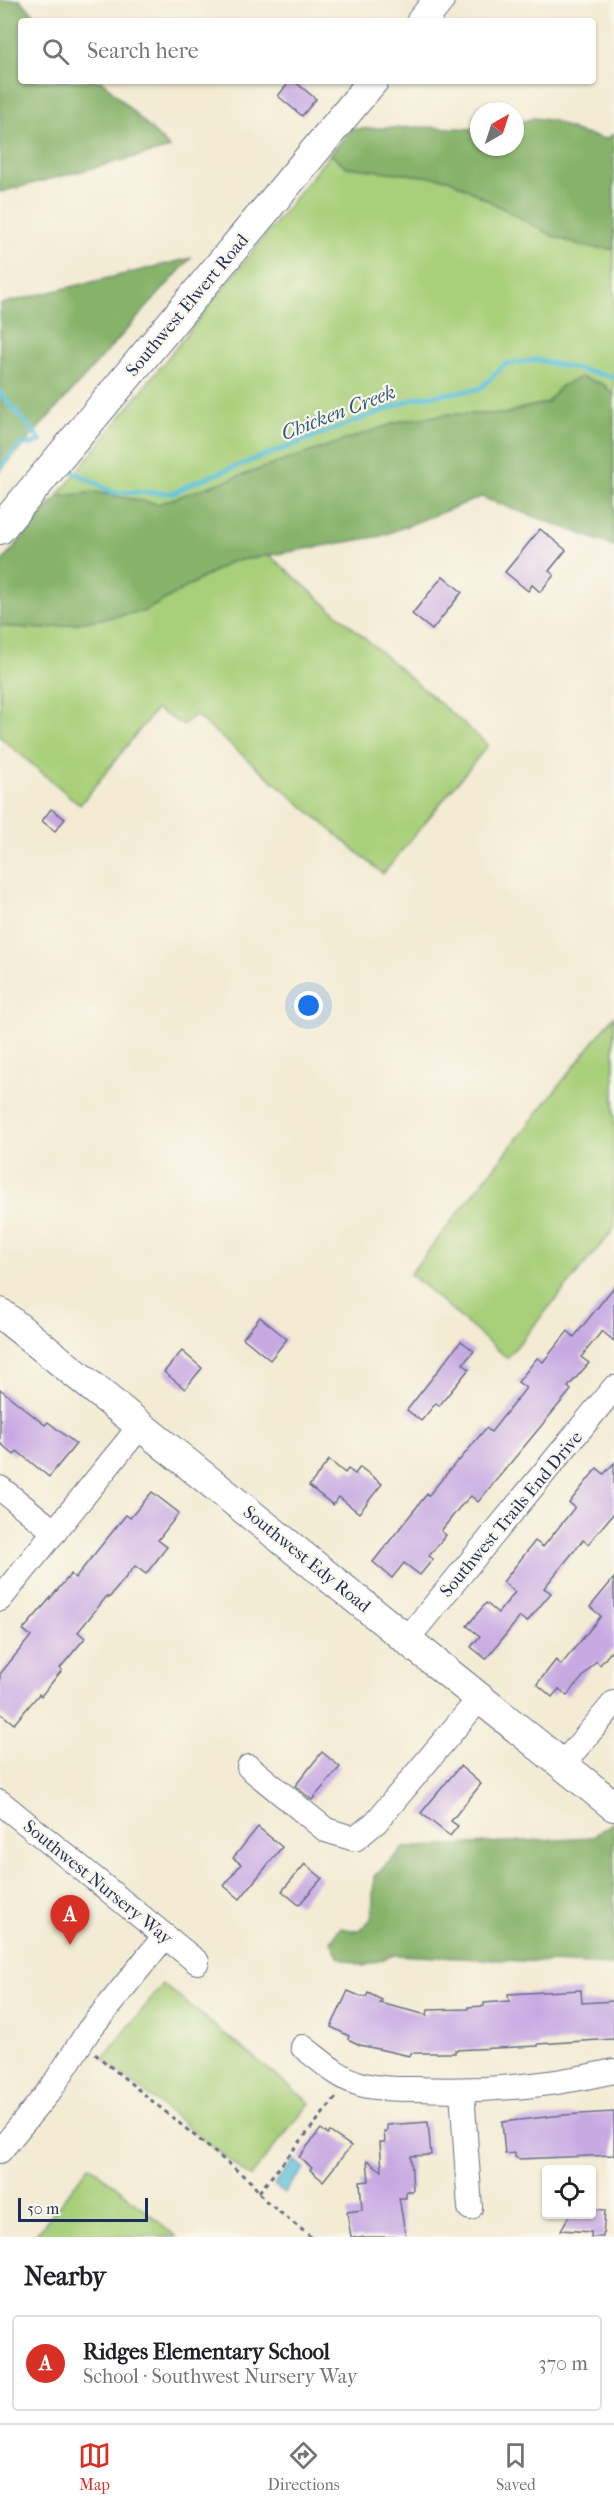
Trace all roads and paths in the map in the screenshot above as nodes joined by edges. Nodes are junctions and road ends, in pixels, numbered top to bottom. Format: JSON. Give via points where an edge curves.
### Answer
{"nodes":[{"id":1,"x":439,"y":0,"type":"edge"},
{"id":2,"x":424,"y":18,"type":"edge"},
{"id":3,"x":371,"y":84,"type":"edge"},
{"id":4,"x":0,"y":529,"type":"edge"},
{"id":5,"x":0,"y":1313,"type":"edge"},
{"id":6,"x":614,"y":1388,"type":"edge"},
{"id":7,"x":141,"y":1425,"type":"junction"},
{"id":8,"x":0,"y":1488,"type":"edge"},
{"id":9,"x":55,"y":1532,"type":"junction"},
{"id":10,"x":0,"y":1599,"type":"edge"},
{"id":11,"x":407,"y":1639,"type":"junction"},
{"id":12,"x":480,"y":1698,"type":"junction"},
{"id":13,"x":614,"y":1703,"type":"edge"},
{"id":14,"x":563,"y":1764,"type":"junction"},
{"id":15,"x":249,"y":1767,"type":"dead end"},
{"id":16,"x":0,"y":1802,"type":"edge"},
{"id":17,"x":614,"y":1806,"type":"edge"},
{"id":18,"x":165,"y":1936,"type":"junction"},
{"id":19,"x":197,"y":1962,"type":"dead end"},
{"id":20,"x":303,"y":2047,"type":"dead end"},
{"id":21,"x":90,"y":2050,"type":"dead end"},
{"id":22,"x":614,"y":2071,"type":"edge"},
{"id":23,"x":351,"y":2080,"type":"junction"},
{"id":24,"x":462,"y":2091,"type":"junction"},
{"id":25,"x":0,"y":2151,"type":"edge"},
{"id":26,"x":260,"y":2192,"type":"junction"},
{"id":27,"x":470,"y":2208,"type":"dead end"},
{"id":28,"x":311,"y":2237,"type":"edge"}],
"edges":[{"from":1,"to":2,"type":"main road"},
{"from":3,"to":4,"type":"main road","name":"Southwest Elwert Road"},
{"from":5,"to":7,"type":"main road","name":"Southwest Edy Road"},
{"from":6,"to":11,"type":"street","name":"Southwest Trails End Drive"},
{"from":7,"to":9,"type":"street"},
{"from":7,"to":11,"type":"main road","name":"Southwest Edy Road"},
{"from":8,"to":9,"type":"street"},
{"from":9,"to":10,"type":"street"},
{"from":11,"to":12,"type":"main road","name":"Southwest Edy Road"},
{"from":12,"to":14,"type":"main road","name":"Southwest Edy Road"},
{"from":12,"to":15,"type":"street","via":[[376,1822],[355,1839],[326,1830]]},
{"from":13,"to":14,"type":"street"},
{"from":14,"to":17,"type":"main road","name":"Southwest Edy Road"},
{"from":16,"to":18,"type":"street","name":"Southwest Nursery Way"},
{"from":18,"to":19,"type":"street","name":"Southwest Nursery Way"},
{"from":18,"to":25,"type":"street","via":[[88,2030],[51,2089]]},
{"from":20,"to":23,"type":"street"},
{"from":21,"to":26,"type":"path"},
{"from":22,"to":24,"type":"street","via":[[586,2078]]},
{"from":23,"to":24,"type":"street","via":[[377,2087]]},
{"from":23,"to":26,"type":"path"},
{"from":24,"to":27,"type":"street"},
{"from":26,"to":28,"type":"path"}]}
